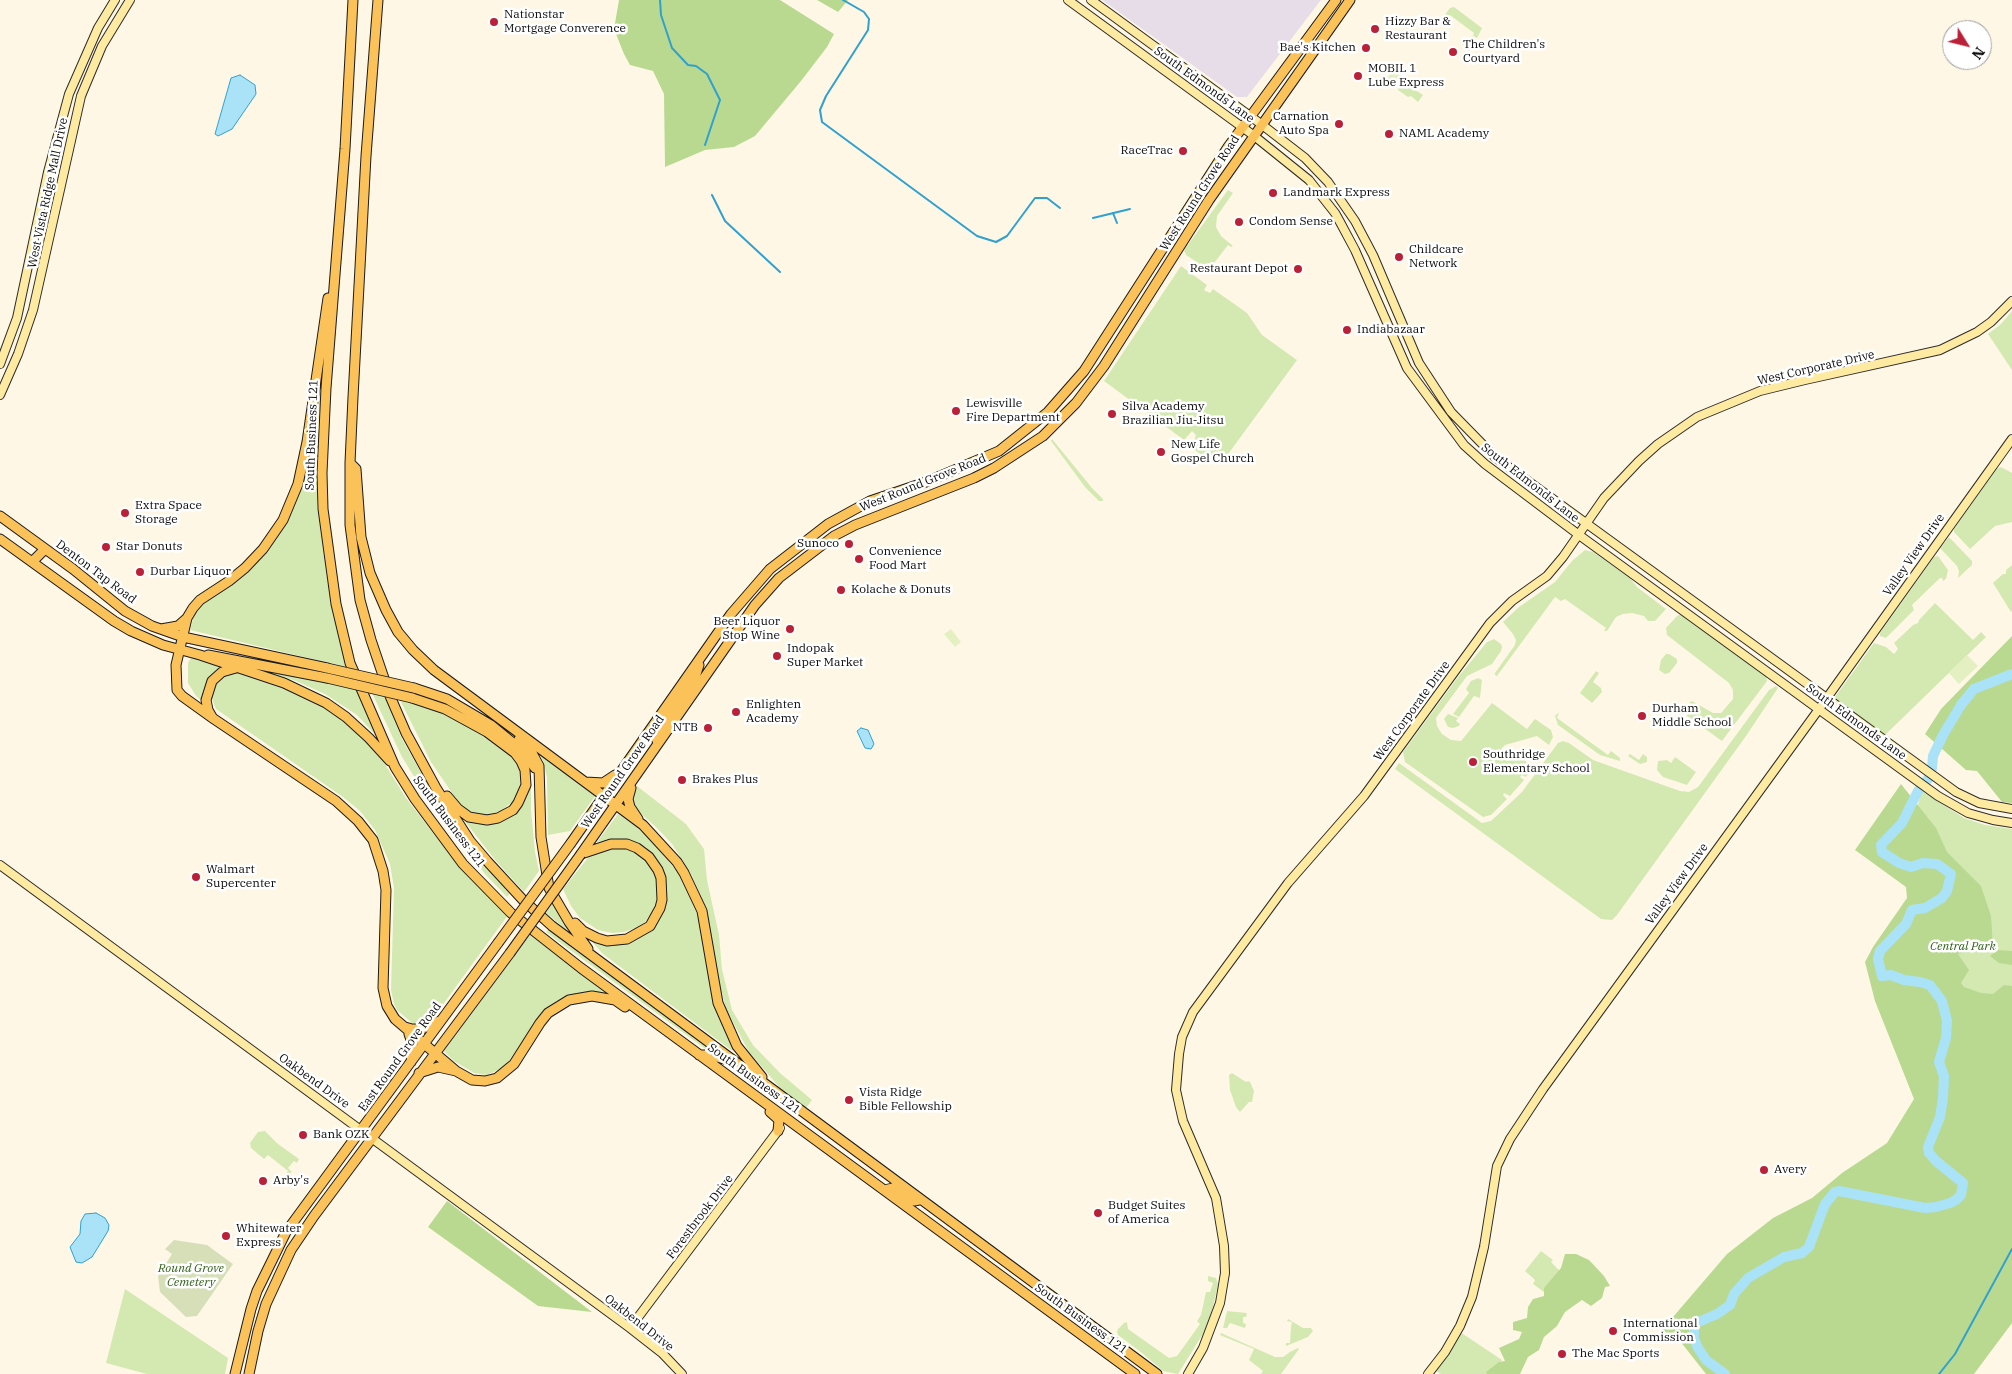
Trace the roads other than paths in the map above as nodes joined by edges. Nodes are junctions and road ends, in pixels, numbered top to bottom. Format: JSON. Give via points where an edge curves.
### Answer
{"nodes":[{"id":1,"x":115,"y":0,"type":"edge"},
{"id":2,"x":130,"y":0,"type":"edge"},
{"id":3,"x":353,"y":0,"type":"edge"},
{"id":4,"x":378,"y":0,"type":"edge"},
{"id":5,"x":1068,"y":0,"type":"edge"},
{"id":6,"x":1091,"y":0,"type":"edge"},
{"id":7,"x":1336,"y":0,"type":"edge"},
{"id":8,"x":1350,"y":0,"type":"edge"},
{"id":9,"x":1250,"y":116,"type":"junction"},
{"id":10,"x":1261,"y":124,"type":"junction"},
{"id":11,"x":1242,"y":127,"type":"junction"},
{"id":12,"x":1253,"y":135,"type":"junction"},
{"id":13,"x":1345,"y":206,"type":"junction"},
{"id":14,"x":1335,"y":213,"type":"junction"},
{"id":15,"x":338,"y":234,"type":"junction"},
{"id":16,"x":2012,"y":301,"type":"edge"},
{"id":17,"x":1392,"y":303,"type":"junction"},
{"id":18,"x":1380,"y":308,"type":"junction"},
{"id":19,"x":17,"y":318,"type":"junction"},
{"id":20,"x":28,"y":328,"type":"junction"},
{"id":21,"x":0,"y":364,"type":"edge"},
{"id":22,"x":0,"y":396,"type":"edge"},
{"id":23,"x":2012,"y":439,"type":"edge"},
{"id":24,"x":350,"y":463,"type":"junction"},
{"id":25,"x":0,"y":516,"type":"edge"},
{"id":26,"x":1586,"y":524,"type":"junction"},
{"id":27,"x":1579,"y":536,"type":"junction"},
{"id":28,"x":0,"y":539,"type":"edge"},
{"id":29,"x":45,"y":549,"type":"junction"},
{"id":30,"x":32,"y":562,"type":"junction"},
{"id":31,"x":1683,"y":595,"type":"junction"},
{"id":32,"x":1675,"y":606,"type":"junction"},
{"id":33,"x":188,"y":618,"type":"junction"},
{"id":34,"x":161,"y":630,"type":"junction"},
{"id":35,"x":183,"y":637,"type":"junction"},
{"id":36,"x":166,"y":646,"type":"junction"},
{"id":37,"x":179,"y":649,"type":"junction"},
{"id":38,"x":200,"y":655,"type":"junction"},
{"id":39,"x":701,"y":658,"type":"junction"},
{"id":40,"x":237,"y":667,"type":"junction"},
{"id":41,"x":176,"y":673,"type":"junction"},
{"id":42,"x":1827,"y":698,"type":"junction"},
{"id":43,"x":475,"y":700,"type":"junction"},
{"id":44,"x":1819,"y":709,"type":"junction"},
{"id":45,"x":214,"y":719,"type":"junction"},
{"id":46,"x":658,"y":744,"type":"junction"},
{"id":47,"x":627,"y":763,"type":"junction"},
{"id":48,"x":395,"y":767,"type":"junction"},
{"id":49,"x":639,"y":771,"type":"junction"},
{"id":50,"x":540,"y":776,"type":"junction"},
{"id":51,"x":585,"y":782,"type":"junction"},
{"id":52,"x":436,"y":788,"type":"junction"},
{"id":53,"x":604,"y":796,"type":"junction"},
{"id":54,"x":616,"y":805,"type":"junction"},
{"id":55,"x":2012,"y":809,"type":"edge"},
{"id":56,"x":2012,"y":823,"type":"edge"},
{"id":57,"x":642,"y":825,"type":"junction"},
{"id":58,"x":581,"y":854,"type":"junction"},
{"id":59,"x":0,"y":865,"type":"edge"},
{"id":60,"x":554,"y":898,"type":"junction"},
{"id":61,"x":498,"y":943,"type":"joint"},
{"id":62,"x":510,"y":953,"type":"joint"},
{"id":63,"x":596,"y":959,"type":"junction"},
{"id":64,"x":449,"y":1011,"type":"junction"},
{"id":65,"x":402,"y":1026,"type":"junction"},
{"id":66,"x":424,"y":1045,"type":"junction"},
{"id":67,"x":434,"y":1053,"type":"junction"},
{"id":68,"x":701,"y":1056,"type":"junction"},
{"id":69,"x":732,"y":1061,"type":"junction"},
{"id":70,"x":410,"y":1065,"type":"junction"},
{"id":71,"x":456,"y":1071,"type":"junction"},
{"id":72,"x":419,"y":1073,"type":"junction"},
{"id":73,"x":781,"y":1097,"type":"junction"},
{"id":74,"x":764,"y":1102,"type":"junction"},
{"id":75,"x":787,"y":1118,"type":"junction"},
{"id":76,"x":824,"y":1128,"type":"junction"},
{"id":77,"x":362,"y":1130,"type":"junction"},
{"id":78,"x":778,"y":1131,"type":"junction"},
{"id":79,"x":372,"y":1138,"type":"junction"},
{"id":80,"x":884,"y":1190,"type":"junction"},
{"id":81,"x":920,"y":1199,"type":"junction"},
{"id":82,"x":1052,"y":1297,"type":"junction"},
{"id":83,"x":1043,"y":1308,"type":"junction"},
{"id":84,"x":630,"y":1328,"type":"junction"},
{"id":85,"x":235,"y":1374,"type":"edge"},
{"id":86,"x":249,"y":1374,"type":"edge"},
{"id":87,"x":682,"y":1374,"type":"edge"},
{"id":88,"x":1135,"y":1374,"type":"edge"},
{"id":89,"x":1157,"y":1374,"type":"edge"},
{"id":90,"x":1188,"y":1374,"type":"edge"},
{"id":91,"x":1428,"y":1374,"type":"edge"}],
"edges":[{"from":1,"to":19,"type":"street","name":"West Vista Ridge Mall Drive","via":[[98,28],[69,94],[48,172]]},
{"from":2,"to":20,"type":"street","name":"West Vista Ridge Mall Drive","via":[[102,46],[81,96]]},
{"from":3,"to":15,"type":"main road","name":"South Business 121"},
{"from":4,"to":24,"type":"main road","name":"South Business 121","via":[[366,156]]},
{"from":5,"to":11,"type":"street","name":"South Edmonds Lane"},
{"from":6,"to":9,"type":"street","name":"South Edmonds Lane"},
{"from":7,"to":9,"type":"main road","name":"West Round Grove Road"},
{"from":8,"to":10,"type":"main road","name":"West Round Grove Road"},
{"from":9,"to":10,"type":"street","name":"South Edmonds Lane"},
{"from":9,"to":11,"type":"main road","name":"West Round Grove Road"},
{"from":10,"to":12,"type":"main road","name":"West Round Grove Road"},
{"from":10,"to":13,"type":"street","name":"South Edmonds Lane","via":[[1305,158]]},
{"from":11,"to":12,"type":"street","name":"South Edmonds Lane"},
{"from":11,"to":39,"type":"main road","name":"West Round Grove Road","via":[[1084,371],[1048,412],[998,451],[926,482],[870,501],[828,524],[770,569],[731,614]]},
{"from":12,"to":14,"type":"street","name":"South Edmonds Lane","via":[[1309,180]]},
{"from":12,"to":46,"type":"main road","name":"West Round Grove Road","via":[[1104,366],[1058,421],[1043,436],[994,468],[834,536],[779,578],[755,605]]},
{"from":13,"to":14,"type":"street"},
{"from":13,"to":17,"type":"street","name":"South Edmonds Lane","via":[[1373,255]]},
{"from":14,"to":18,"type":"street","name":"South Edmonds Lane"},
{"from":15,"to":33,"type":"main road","via":[[303,465],[291,503],[263,550],[229,581],[200,600]]},
{"from":15,"to":48,"type":"main road","name":"South Business 121","via":[[322,473],[324,522],[336,604],[350,663]]},
{"from":16,"to":26,"type":"street","name":"West Corporate Drive","via":[[1994,320],[1940,350],[1776,386],[1697,417],[1639,461],[1604,498]]},
{"from":17,"to":18,"type":"street"},
{"from":17,"to":26,"type":"street","name":"South Edmonds Lane","via":[[1413,353],[1450,412],[1495,457]]},
{"from":18,"to":27,"type":"street","name":"South Edmonds Lane","via":[[1407,368],[1464,445]]},
{"from":19,"to":20,"type":"street"},
{"from":19,"to":21,"type":"street","name":"West Vista Ridge Mall Drive"},
{"from":20,"to":22,"type":"street","name":"West Vista Ridge Mall Drive"},
{"from":23,"to":42,"type":"street","name":"Valley View Drive"},
{"from":24,"to":43,"type":"main road","via":[[356,469],[361,536],[370,573],[386,610],[413,650]]},
{"from":24,"to":52,"type":"main road","name":"South Business 121","via":[[350,525],[360,600],[390,696]]},
{"from":25,"to":29,"type":"main road","name":"Denton Tap Road"},
{"from":26,"to":27,"type":"street","name":"West Corporate Drive"},
{"from":26,"to":31,"type":"street","name":"South Edmonds Lane"},
{"from":27,"to":32,"type":"street","name":"South Edmonds Lane"},
{"from":27,"to":90,"type":"street","name":"West Corporate Drive","via":[[1547,576],[1490,623],[1364,796],[1266,912],[1186,1025],[1178,1054],[1176,1090],[1183,1121],[1216,1198],[1225,1268],[1220,1303],[1212,1328]]},
{"from":28,"to":30,"type":"main road"},
{"from":29,"to":30,"type":"main road"},
{"from":29,"to":34,"type":"main road","name":"Denton Tap Road","via":[[125,611]]},
{"from":30,"to":36,"type":"main road","via":[[114,621]]},
{"from":31,"to":32,"type":"street"},
{"from":31,"to":42,"type":"street","name":"South Edmonds Lane"},
{"from":32,"to":44,"type":"street","name":"South Edmonds Lane"},
{"from":33,"to":34,"type":"main road","via":[[178,626]]},
{"from":33,"to":35,"type":"main road"},
{"from":34,"to":35,"type":"main road","name":"Denton Tap Road"},
{"from":35,"to":37,"type":"main road"},
{"from":35,"to":50,"type":"main road","name":"Denton Tap Road","bridge":true,"via":[[414,688],[447,699],[490,725],[519,748]]},
{"from":36,"to":37,"type":"main road"},
{"from":36,"to":41,"type":"main road"},
{"from":37,"to":38,"type":"main road"},
{"from":37,"to":41,"type":"main road"},
{"from":38,"to":40,"type":"main road"},
{"from":38,"to":52,"type":"main road","bridge":true,"via":[[222,656],[327,678],[444,709],[487,732],[514,753],[525,770],[526,785],[518,803],[513,810],[498,818],[469,817]]},
{"from":39,"to":46,"type":"main road","via":[[694,680],[655,736]]},
{"from":39,"to":47,"type":"main road","name":"West Round Grove Road"},
{"from":40,"to":45,"type":"main road","via":[[222,672],[212,681],[206,700]]},
{"from":40,"to":48,"type":"main road","via":[[326,704],[364,732]]},
{"from":41,"to":45,"type":"main road","via":[[177,690]]},
{"from":42,"to":44,"type":"street","name":"Valley View Drive"},
{"from":42,"to":55,"type":"street","name":"South Edmonds Lane","via":[[1946,785],[1974,801]]},
{"from":43,"to":50,"type":"main road","via":[[479,708],[532,753]]},
{"from":43,"to":51,"type":"main road"},
{"from":44,"to":56,"type":"street","name":"South Edmonds Lane","via":[[1938,796],[1968,814]]},
{"from":44,"to":91,"type":"street","name":"Valley View Drive","via":[[1510,1139],[1498,1166],[1472,1297],[1445,1352]]},
{"from":45,"to":65,"type":"main road","via":[[336,801],[373,840],[386,890],[384,997],[390,1012]]},
{"from":46,"to":49,"type":"main road","name":"West Round Grove Road"},
{"from":47,"to":51,"type":"main road","via":[[604,783]]},
{"from":47,"to":53,"type":"main road","name":"West Round Grove Road"},
{"from":48,"to":68,"type":"main road","name":"South Business 121","via":[[463,864],[511,913]]},
{"from":49,"to":54,"type":"main road","name":"West Round Grove Road"},
{"from":49,"to":57,"type":"main road","via":[[628,799]]},
{"from":50,"to":60,"type":"main road","via":[[541,837],[546,878]]},
{"from":51,"to":53,"type":"main road"},
{"from":52,"to":63,"type":"main road","name":"South Business 121","via":[[470,841],[507,883],[552,926]]},
{"from":53,"to":54,"type":"main road"},
{"from":53,"to":61,"type":"main road","name":"West Round Grove Road","bridge":true},
{"from":54,"to":57,"type":"main road"},
{"from":54,"to":58,"type":"main road","name":"West Round Grove Road"},
{"from":57,"to":73,"type":"main road","via":[[677,862],[700,906],[718,1003],[737,1046]]},
{"from":58,"to":60,"type":"main road","via":[[620,844],[637,848],[649,857],[661,878],[662,900],[650,926],[633,937],[607,941],[583,931]]},
{"from":58,"to":62,"type":"main road","name":"West Round Grove Road","bridge":true},
{"from":59,"to":77,"type":"street","name":"Oakbend Drive"},
{"from":60,"to":63,"type":"main road"},
{"from":61,"to":64,"type":"main road","name":"East Round Grove Road"},
{"from":62,"to":67,"type":"main road","name":"East Round Grove Road"},
{"from":63,"to":69,"type":"main road","name":"South Business 121"},
{"from":64,"to":65,"type":"main road","via":[[422,1029]]},
{"from":64,"to":66,"type":"main road","name":"East Round Grove Road"},
{"from":65,"to":66,"type":"main road"},
{"from":65,"to":70,"type":"main road","via":[[412,1039]]},
{"from":66,"to":67,"type":"main road"},
{"from":66,"to":70,"type":"main road","name":"East Round Grove Road"},
{"from":67,"to":71,"type":"main road"},
{"from":67,"to":72,"type":"main road","name":"East Round Grove Road"},
{"from":68,"to":69,"type":"main road"},
{"from":68,"to":71,"type":"main road","via":[[615,1000],[592,996],[569,1000],[548,1013],[514,1064],[497,1078],[472,1080]]},
{"from":68,"to":74,"type":"main road","name":"South Business 121"},
{"from":69,"to":73,"type":"main road","name":"South Business 121"},
{"from":70,"to":77,"type":"main road","name":"East Round Grove Road"},
{"from":71,"to":72,"type":"main road","via":[[438,1067]]},
{"from":72,"to":79,"type":"main road","name":"East Round Grove Road"},
{"from":73,"to":76,"type":"main road","name":"South Business 121"},
{"from":74,"to":75,"type":"main road","name":"South Business 121"},
{"from":74,"to":78,"type":"main road","via":[[767,1110],[779,1120]]},
{"from":75,"to":76,"type":"main road"},
{"from":75,"to":78,"type":"street","name":"Forestbrook Drive"},
{"from":75,"to":80,"type":"main road","name":"South Business 121"},
{"from":76,"to":81,"type":"main road","name":"South Business 121"},
{"from":77,"to":79,"type":"street","name":"Oakbend Drive"},
{"from":77,"to":85,"type":"main road","name":"East Round Grove Road","via":[[277,1247],[250,1309]]},
{"from":78,"to":84,"type":"street","name":"Forestbrook Drive"},
{"from":79,"to":84,"type":"street","name":"Oakbend Drive"},
{"from":79,"to":86,"type":"main road","name":"East Round Grove Road","via":[[291,1250],[266,1304]]},
{"from":80,"to":81,"type":"main road","via":[[893,1188],[914,1201]]},
{"from":80,"to":83,"type":"main road","name":"South Business 121"},
{"from":81,"to":82,"type":"main road","name":"South Business 121"},
{"from":82,"to":83,"type":"main road"},
{"from":82,"to":89,"type":"main road","name":"South Business 121"},
{"from":83,"to":88,"type":"main road","name":"South Business 121"},
{"from":84,"to":87,"type":"street","name":"Oakbend Drive"}]}
